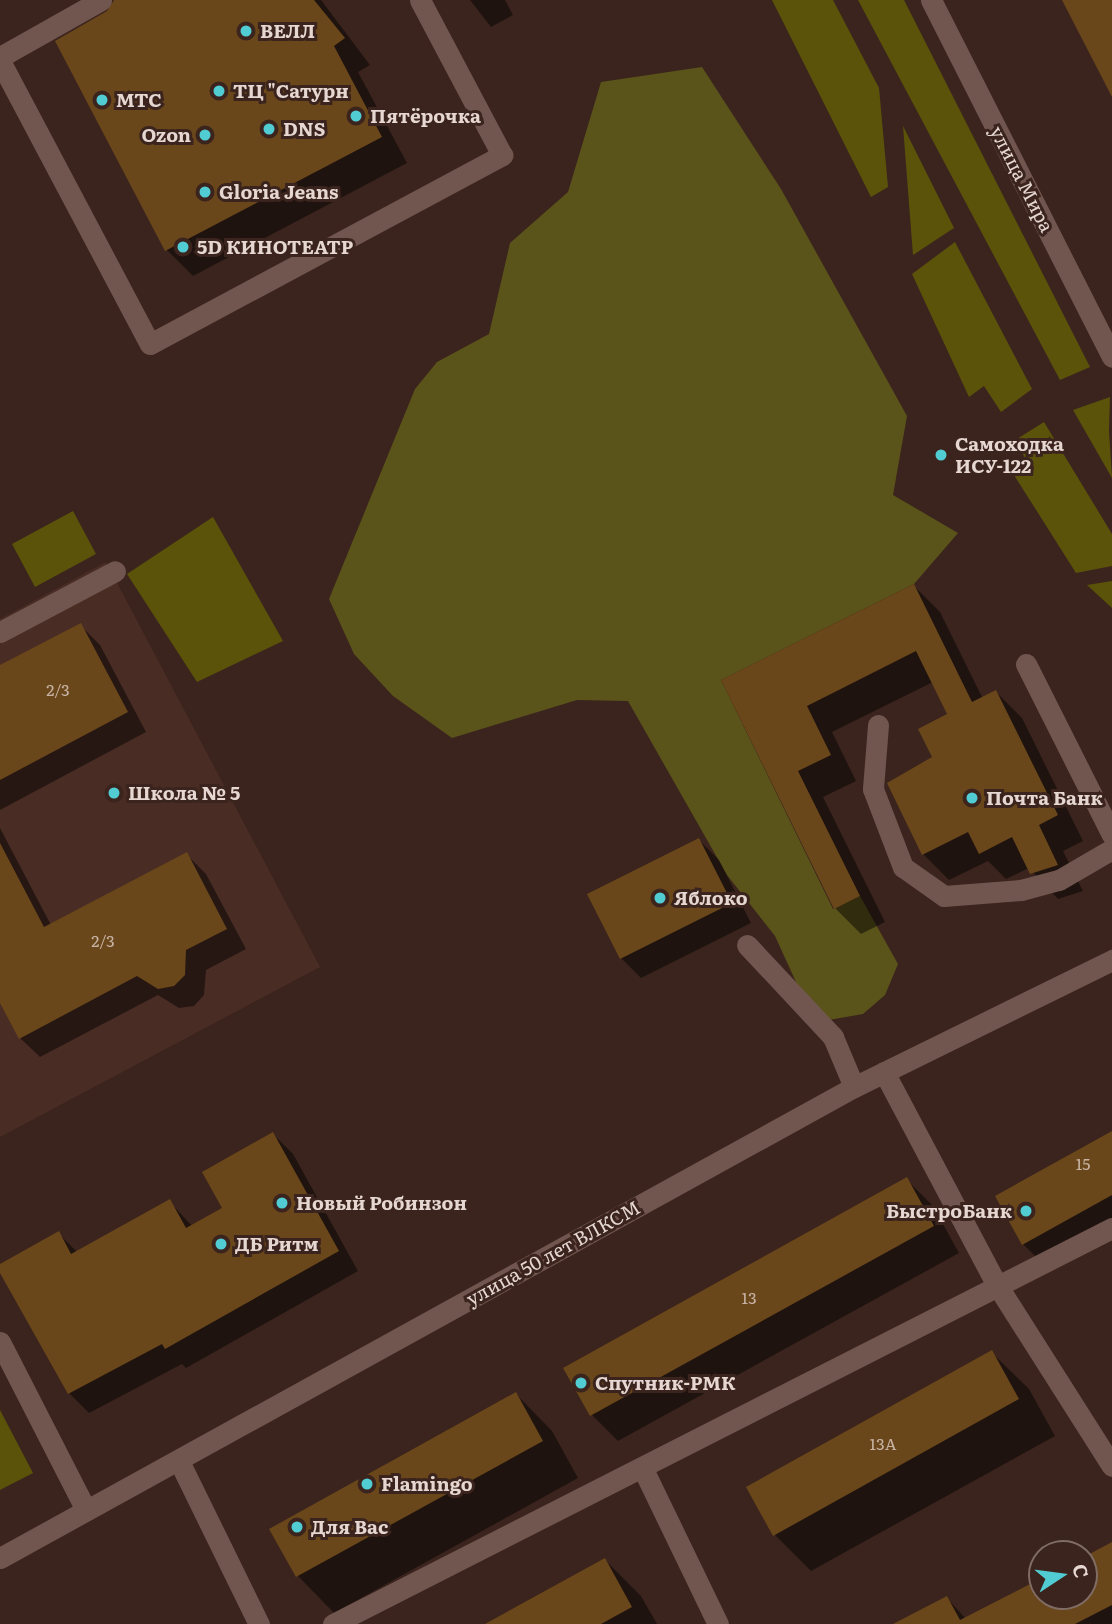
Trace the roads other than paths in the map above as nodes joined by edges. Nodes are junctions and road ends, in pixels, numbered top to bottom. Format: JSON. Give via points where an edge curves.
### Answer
{"nodes":[{"id":1,"x":101,"y":0,"type":"edge"},
{"id":2,"x":421,"y":0,"type":"edge"},
{"id":3,"x":931,"y":0,"type":"edge"},
{"id":4,"x":0,"y":59,"type":"edge"},
{"id":5,"x":1112,"y":357,"type":"edge"},
{"id":6,"x":115,"y":571,"type":"dead end"},
{"id":7,"x":0,"y":632,"type":"edge"},
{"id":8,"x":1026,"y":664,"type":"dead end"},
{"id":9,"x":878,"y":725,"type":"dead end"},
{"id":10,"x":1112,"y":835,"type":"edge"},
{"id":11,"x":1112,"y":849,"type":"edge"},
{"id":12,"x":747,"y":945,"type":"dead end"},
{"id":13,"x":1112,"y":960,"type":"edge"},
{"id":14,"x":884,"y":1072,"type":"junction"},
{"id":15,"x":854,"y":1087,"type":"junction"},
{"id":16,"x":1112,"y":1228,"type":"edge"},
{"id":17,"x":997,"y":1285,"type":"junction"},
{"id":18,"x":0,"y":1342,"type":"edge"},
{"id":19,"x":179,"y":1461,"type":"junction"},
{"id":20,"x":1112,"y":1466,"type":"edge"},
{"id":21,"x":643,"y":1469,"type":"junction"},
{"id":22,"x":86,"y":1510,"type":"junction"},
{"id":23,"x":0,"y":1558,"type":"edge"},
{"id":24,"x":259,"y":1624,"type":"edge"},
{"id":25,"x":333,"y":1624,"type":"edge"},
{"id":26,"x":718,"y":1624,"type":"edge"}],
"edges":[{"from":1,"to":4,"type":"street"},
{"from":2,"to":4,"type":"street","via":[[502,155],[150,344]]},
{"from":3,"to":5,"type":"street","name":"улица Мира"},
{"from":6,"to":7,"type":"street"},
{"from":8,"to":10,"type":"street"},
{"from":9,"to":11,"type":"street","via":[[873,789],[903,867],[944,896],[1021,890],[1059,880]]},
{"from":12,"to":15,"type":"street","via":[[833,1037]]},
{"from":13,"to":14,"type":"street","name":"улица 50 лет ВЛКСМ"},
{"from":14,"to":15,"type":"street","name":"улица 50 лет ВЛКСМ"},
{"from":14,"to":17,"type":"street"},
{"from":15,"to":19,"type":"street","name":"улица 50 лет ВЛКСМ"},
{"from":16,"to":17,"type":"street"},
{"from":17,"to":20,"type":"street"},
{"from":17,"to":21,"type":"street"},
{"from":18,"to":22,"type":"street"},
{"from":19,"to":22,"type":"street","name":"улица 50 лет ВЛКСМ"},
{"from":19,"to":24,"type":"street"},
{"from":21,"to":25,"type":"street"},
{"from":21,"to":26,"type":"street"},
{"from":22,"to":23,"type":"street","name":"улица 50 лет ВЛКСМ"}]}
